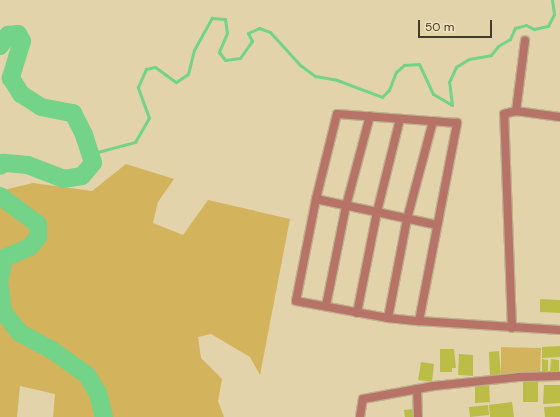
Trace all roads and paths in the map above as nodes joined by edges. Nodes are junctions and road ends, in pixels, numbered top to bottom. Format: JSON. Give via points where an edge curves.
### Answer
{"nodes":[{"id":1,"x":525,"y":41,"type":"dead end"},
{"id":2,"x":516,"y":111,"type":"junction"},
{"id":3,"x":370,"y":116,"type":"junction"},
{"id":4,"x":560,"y":118,"type":"edge"},
{"id":5,"x":400,"y":119,"type":"junction"},
{"id":6,"x":433,"y":121,"type":"junction"},
{"id":7,"x":316,"y":199,"type":"junction"},
{"id":8,"x":346,"y":206,"type":"junction"},
{"id":9,"x":377,"y":212,"type":"junction"},
{"id":10,"x":408,"y":219,"type":"junction"},
{"id":11,"x":437,"y":225,"type":"junction"},
{"id":12,"x":326,"y":306,"type":"junction"},
{"id":13,"x":357,"y":313,"type":"junction"},
{"id":14,"x":388,"y":318,"type":"junction"},
{"id":15,"x":419,"y":321,"type":"junction"},
{"id":16,"x":512,"y":328,"type":"junction"},
{"id":17,"x":560,"y":330,"type":"edge"},
{"id":18,"x":560,"y":376,"type":"edge"},
{"id":19,"x":417,"y":389,"type":"junction"},
{"id":20,"x":360,"y":417,"type":"edge"},
{"id":21,"x":418,"y":417,"type":"edge"}],
"edges":[{"from":1,"to":2,"type":"street"},
{"from":2,"to":4,"type":"street"},
{"from":2,"to":16,"type":"street","via":[[504,114]]},
{"from":3,"to":5,"type":"street"},
{"from":3,"to":7,"type":"street","via":[[337,114]]},
{"from":3,"to":8,"type":"street"},
{"from":5,"to":6,"type":"street"},
{"from":5,"to":9,"type":"street"},
{"from":6,"to":10,"type":"street"},
{"from":6,"to":11,"type":"street","via":[[457,123]]},
{"from":7,"to":8,"type":"street"},
{"from":7,"to":12,"type":"street","via":[[296,301]]},
{"from":8,"to":9,"type":"street"},
{"from":8,"to":12,"type":"street"},
{"from":9,"to":10,"type":"street"},
{"from":9,"to":13,"type":"street"},
{"from":10,"to":11,"type":"street"},
{"from":10,"to":14,"type":"street"},
{"from":11,"to":15,"type":"street"},
{"from":12,"to":13,"type":"street"},
{"from":13,"to":14,"type":"street"},
{"from":14,"to":15,"type":"street"},
{"from":15,"to":16,"type":"street"},
{"from":16,"to":17,"type":"street"},
{"from":18,"to":19,"type":"street","via":[[519,377]]},
{"from":19,"to":20,"type":"street","via":[[363,399]]},
{"from":19,"to":21,"type":"street"}]}
